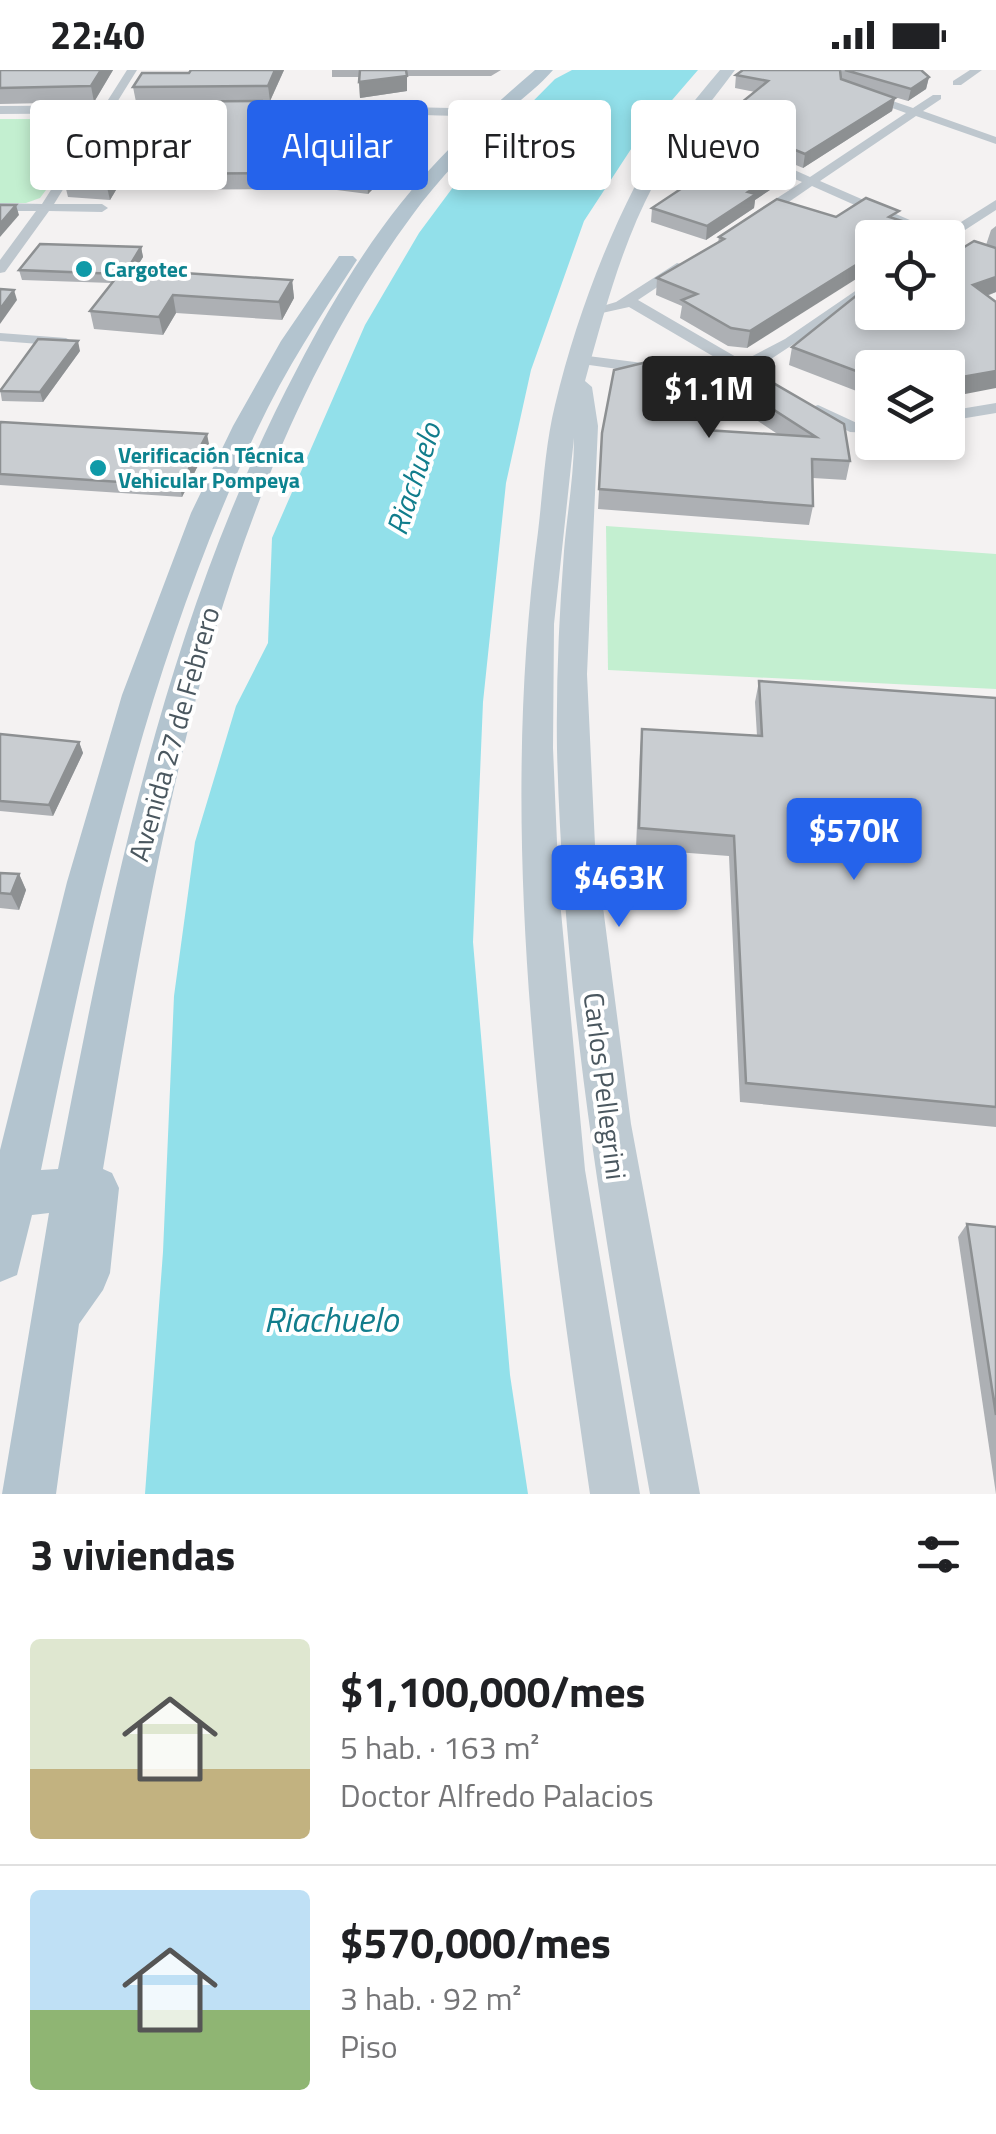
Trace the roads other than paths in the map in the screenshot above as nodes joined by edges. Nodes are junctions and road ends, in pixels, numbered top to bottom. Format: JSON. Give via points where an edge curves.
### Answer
{"nodes":[{"id":1,"x":132,"y":70,"type":"edge"},
{"id":2,"x":523,"y":70,"type":"edge"},
{"id":3,"x":544,"y":70,"type":"edge"},
{"id":4,"x":728,"y":70,"type":"edge"},
{"id":5,"x":977,"y":70,"type":"edge"},
{"id":6,"x":957,"y":83,"type":"dead end"},
{"id":7,"x":861,"y":93,"type":"edge"},
{"id":8,"x":937,"y":97,"type":"dead end"},
{"id":9,"x":115,"y":100,"type":"edge"},
{"id":10,"x":496,"y":100,"type":"edge"},
{"id":11,"x":504,"y":100,"type":"edge"},
{"id":12,"x":914,"y":112,"type":"junction"},
{"id":13,"x":0,"y":114,"type":"edge"},
{"id":14,"x":30,"y":114,"type":"edge"},
{"id":15,"x":996,"y":141,"type":"edge"},
{"id":16,"x":448,"y":142,"type":"edge"},
{"id":17,"x":448,"y":159,"type":"edge"},
{"id":18,"x":796,"y":175,"type":"edge"},
{"id":19,"x":811,"y":182,"type":"junction"},
{"id":20,"x":57,"y":190,"type":"edge"},
{"id":21,"x":996,"y":204,"type":"edge"},
{"id":22,"x":0,"y":207,"type":"edge"},
{"id":23,"x":46,"y":207,"type":"junction"},
{"id":24,"x":102,"y":208,"type":"dead end"},
{"id":25,"x":902,"y":220,"type":"edge"},
{"id":26,"x":744,"y":225,"type":"edge"},
{"id":27,"x":965,"y":225,"type":"edge"},
{"id":28,"x":695,"y":258,"type":"edge"},
{"id":29,"x":0,"y":269,"type":"edge"},
{"id":30,"x":855,"y":297,"type":"edge"},
{"id":31,"x":629,"y":301,"type":"junction"},
{"id":32,"x":592,"y":311,"type":"junction"},
{"id":33,"x":0,"y":338,"type":"edge"},
{"id":34,"x":77,"y":342,"type":"edge"},
{"id":35,"x":742,"y":367,"type":"junction"},
{"id":36,"x":579,"y":368,"type":"junction"},
{"id":37,"x":758,"y":376,"type":"edge"},
{"id":38,"x":807,"y":404,"type":"edge"},
{"id":39,"x":996,"y":408,"type":"edge"},
{"id":40,"x":965,"y":413,"type":"edge"},
{"id":41,"x":855,"y":424,"type":"edge"},
{"id":42,"x":120,"y":747,"type":"junction"},
{"id":43,"x":164,"y":751,"type":"junction"},
{"id":44,"x":76,"y":1188,"type":"junction"},
{"id":45,"x":12,"y":1194,"type":"junction"},
{"id":46,"x":0,"y":1258,"type":"edge"},
{"id":47,"x":28,"y":1494,"type":"edge"},
{"id":48,"x":615,"y":1494,"type":"edge"},
{"id":49,"x":675,"y":1494,"type":"edge"}],
"edges":[{"from":1,"to":9,"type":"street"},
{"from":2,"to":10,"type":"main road","name":"Avenida 27 de Febrero"},
{"from":3,"to":11,"type":"main road","name":"Avenida 27 de Febrero"},
{"from":4,"to":32,"type":"main road","name":"Carlos Pellegrini","via":[[646,182]]},
{"from":5,"to":6,"type":"street"},
{"from":7,"to":12,"type":"street"},
{"from":8,"to":12,"type":"street"},
{"from":12,"to":15,"type":"street"},
{"from":12,"to":19,"type":"street"},
{"from":13,"to":14,"type":"street"},
{"from":16,"to":42,"type":"main road","name":"Avenida 27 de Febrero","via":[[375,220],[283,354],[195,533]]},
{"from":17,"to":43,"type":"main road","name":"Avenida 27 de Febrero","via":[[389,232],[316,351],[255,482]]},
{"from":18,"to":19,"type":"street"},
{"from":19,"to":25,"type":"street"},
{"from":19,"to":26,"type":"street"},
{"from":20,"to":23,"type":"street"},
{"from":21,"to":27,"type":"street"},
{"from":22,"to":23,"type":"street"},
{"from":23,"to":24,"type":"street"},
{"from":23,"to":29,"type":"street"},
{"from":28,"to":31,"type":"street"},
{"from":30,"to":35,"type":"street"},
{"from":31,"to":32,"type":"street"},
{"from":31,"to":35,"type":"street"},
{"from":32,"to":36,"type":"main road","name":"Carlos Pellegrini"},
{"from":33,"to":34,"type":"street"},
{"from":35,"to":36,"type":"street","via":[[698,373]]},
{"from":35,"to":37,"type":"street"},
{"from":36,"to":48,"type":"main road","name":"Carlos Pellegrini","via":[[558,452],[540,624],[541,890],[564,1170]]},
{"from":36,"to":49,"type":"main road","name":"Carlos Pellegrini","via":[[586,408],[572,627],[582,892],[610,1138]]},
{"from":38,"to":41,"type":"street"},
{"from":39,"to":40,"type":"street"},
{"from":42,"to":43,"type":"main road"},
{"from":42,"to":45,"type":"main road","name":"Avenida 27 de Febrero"},
{"from":43,"to":44,"type":"main road","name":"Avenida 27 de Febrero"},
{"from":44,"to":45,"type":"main road"},
{"from":44,"to":47,"type":"main road","name":"Avenida 27 de Febrero"},
{"from":45,"to":46,"type":"main road","name":"Avenida 27 de Febrero"}]}
